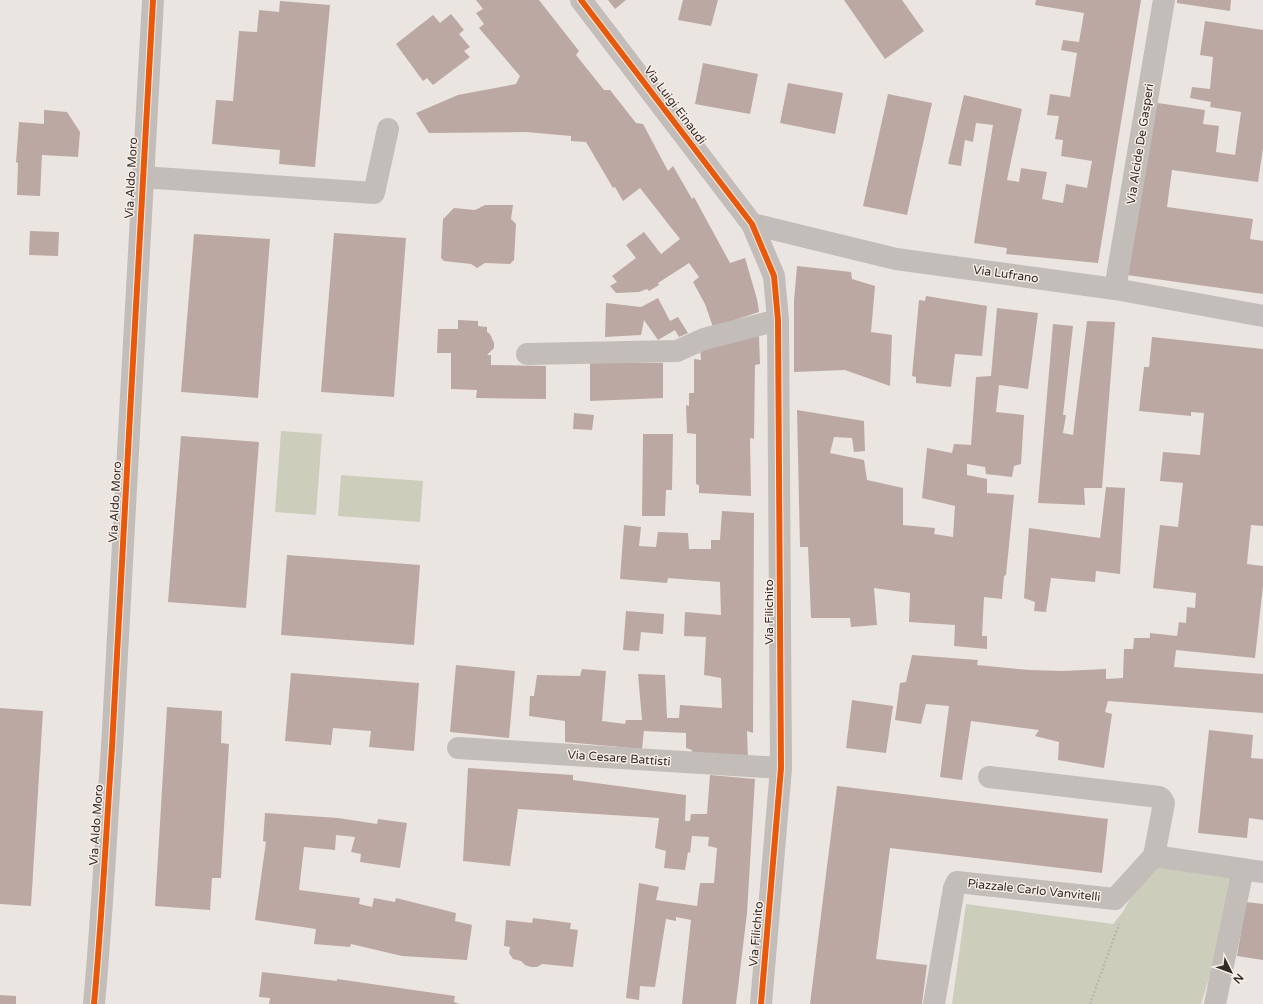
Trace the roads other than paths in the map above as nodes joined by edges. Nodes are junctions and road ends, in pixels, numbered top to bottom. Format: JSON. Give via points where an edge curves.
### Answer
{"nodes":[{"id":1,"x":153,"y":0,"type":"edge"},
{"id":2,"x":581,"y":0,"type":"edge"},
{"id":3,"x":1164,"y":0,"type":"edge"},
{"id":4,"x":388,"y":129,"type":"dead end"},
{"id":5,"x":142,"y":177,"type":"junction"},
{"id":6,"x":752,"y":224,"type":"junction"},
{"id":7,"x":1115,"y":289,"type":"junction"},
{"id":8,"x":1263,"y":316,"type":"edge"},
{"id":9,"x":778,"y":320,"type":"junction"},
{"id":10,"x":527,"y":354,"type":"dead end"},
{"id":11,"x":458,"y":748,"type":"dead end"},
{"id":12,"x":781,"y":768,"type":"junction"},
{"id":13,"x":989,"y":777,"type":"dead end"},
{"id":14,"x":1154,"y":856,"type":"junction"},
{"id":15,"x":1253,"y":871,"type":"edge"},
{"id":16,"x":94,"y":1004,"type":"edge"},
{"id":17,"x":761,"y":1004,"type":"edge"},
{"id":18,"x":934,"y":1004,"type":"edge"},
{"id":19,"x":1215,"y":1004,"type":"edge"}],
"edges":[{"from":1,"to":5,"type":"street","name":"Via Aldo Moro"},
{"from":2,"to":6,"type":"street","name":"Via Luigi Einaudi"},
{"from":3,"to":7,"type":"street","name":"Via Alcide De Gasperi"},
{"from":4,"to":5,"type":"street","via":[[374,193]]},
{"from":5,"to":16,"type":"street","name":"Via Aldo Moro","via":[[117,654]]},
{"from":6,"to":7,"type":"street","name":"Via Lufrano","via":[[896,259]]},
{"from":6,"to":9,"type":"street","name":"Via Filichito","via":[[774,276]]},
{"from":7,"to":8,"type":"street","name":"Via Lufrano"},
{"from":9,"to":10,"type":"street","via":[[704,339],[677,351]]},
{"from":9,"to":12,"type":"street","name":"Via Filichito"},
{"from":11,"to":12,"type":"street","name":"Via Cesare Battisti"},
{"from":12,"to":17,"type":"street","name":"Via Filichito"},
{"from":13,"to":14,"type":"street","via":[[1161,798],[1164,803]]},
{"from":14,"to":15,"type":"street"},
{"from":14,"to":18,"type":"street","name":"Piazzale Carlo Vanvitelli","via":[[1115,899],[957,882]]},
{"from":15,"to":19,"type":"street"}]}
